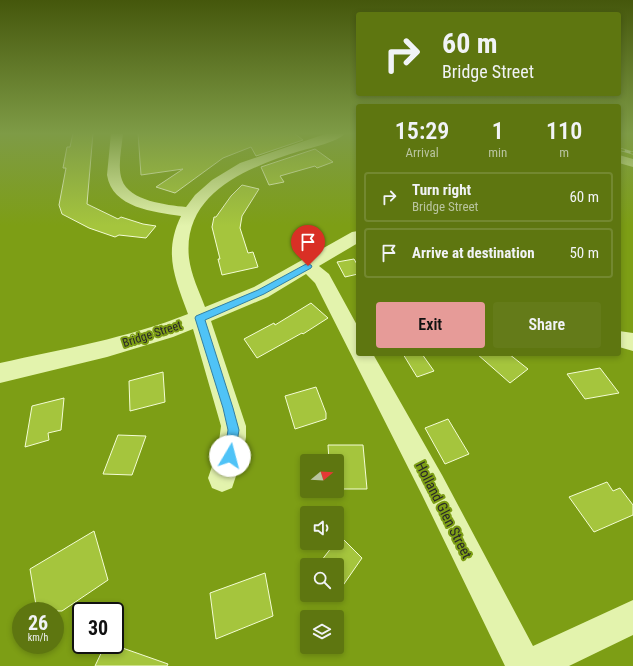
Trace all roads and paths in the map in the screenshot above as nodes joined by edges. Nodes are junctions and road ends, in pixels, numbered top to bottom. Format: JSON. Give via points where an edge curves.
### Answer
{"nodes":[{"id":1,"x":116,"y":164,"type":"edge"},
{"id":2,"x":250,"y":164,"type":"edge"},
{"id":3,"x":189,"y":212,"type":"junction"},
{"id":4,"x":356,"y":237,"type":"edge"},
{"id":5,"x":308,"y":266,"type":"junction"},
{"id":6,"x":200,"y":318,"type":"junction"},
{"id":7,"x":621,"y":339,"type":"edge"},
{"id":8,"x":633,"y":342,"type":"edge"},
{"id":9,"x":356,"y":343,"type":"edge"},
{"id":10,"x":363,"y":356,"type":"edge"},
{"id":11,"x":0,"y":373,"type":"edge"},
{"id":12,"x":222,"y":478,"type":"dead end"},
{"id":13,"x":633,"y":617,"type":"edge"},
{"id":14,"x":524,"y":666,"type":"edge"},
{"id":15,"x":530,"y":666,"type":"edge"}],
"edges":[{"from":1,"to":3,"type":"street","via":[[115,180],[119,188],[134,199],[155,207]]},
{"from":2,"to":3,"type":"street","via":[[216,183]]},
{"from":3,"to":6,"type":"street","via":[[181,235],[180,259]]},
{"from":4,"to":5,"type":"street","name":"Bridge Street"},
{"from":5,"to":6,"type":"street","name":"Bridge Street","via":[[261,292]]},
{"from":5,"to":9,"type":"street","via":[[322,279]]},
{"from":6,"to":11,"type":"street","name":"Bridge Street","via":[[173,329],[107,348]]},
{"from":6,"to":12,"type":"street","via":[[234,430],[230,456]]},
{"from":7,"to":8,"type":"street"},
{"from":10,"to":14,"type":"street","name":"Holland Glen Street"},
{"from":13,"to":15,"type":"street"}]}
